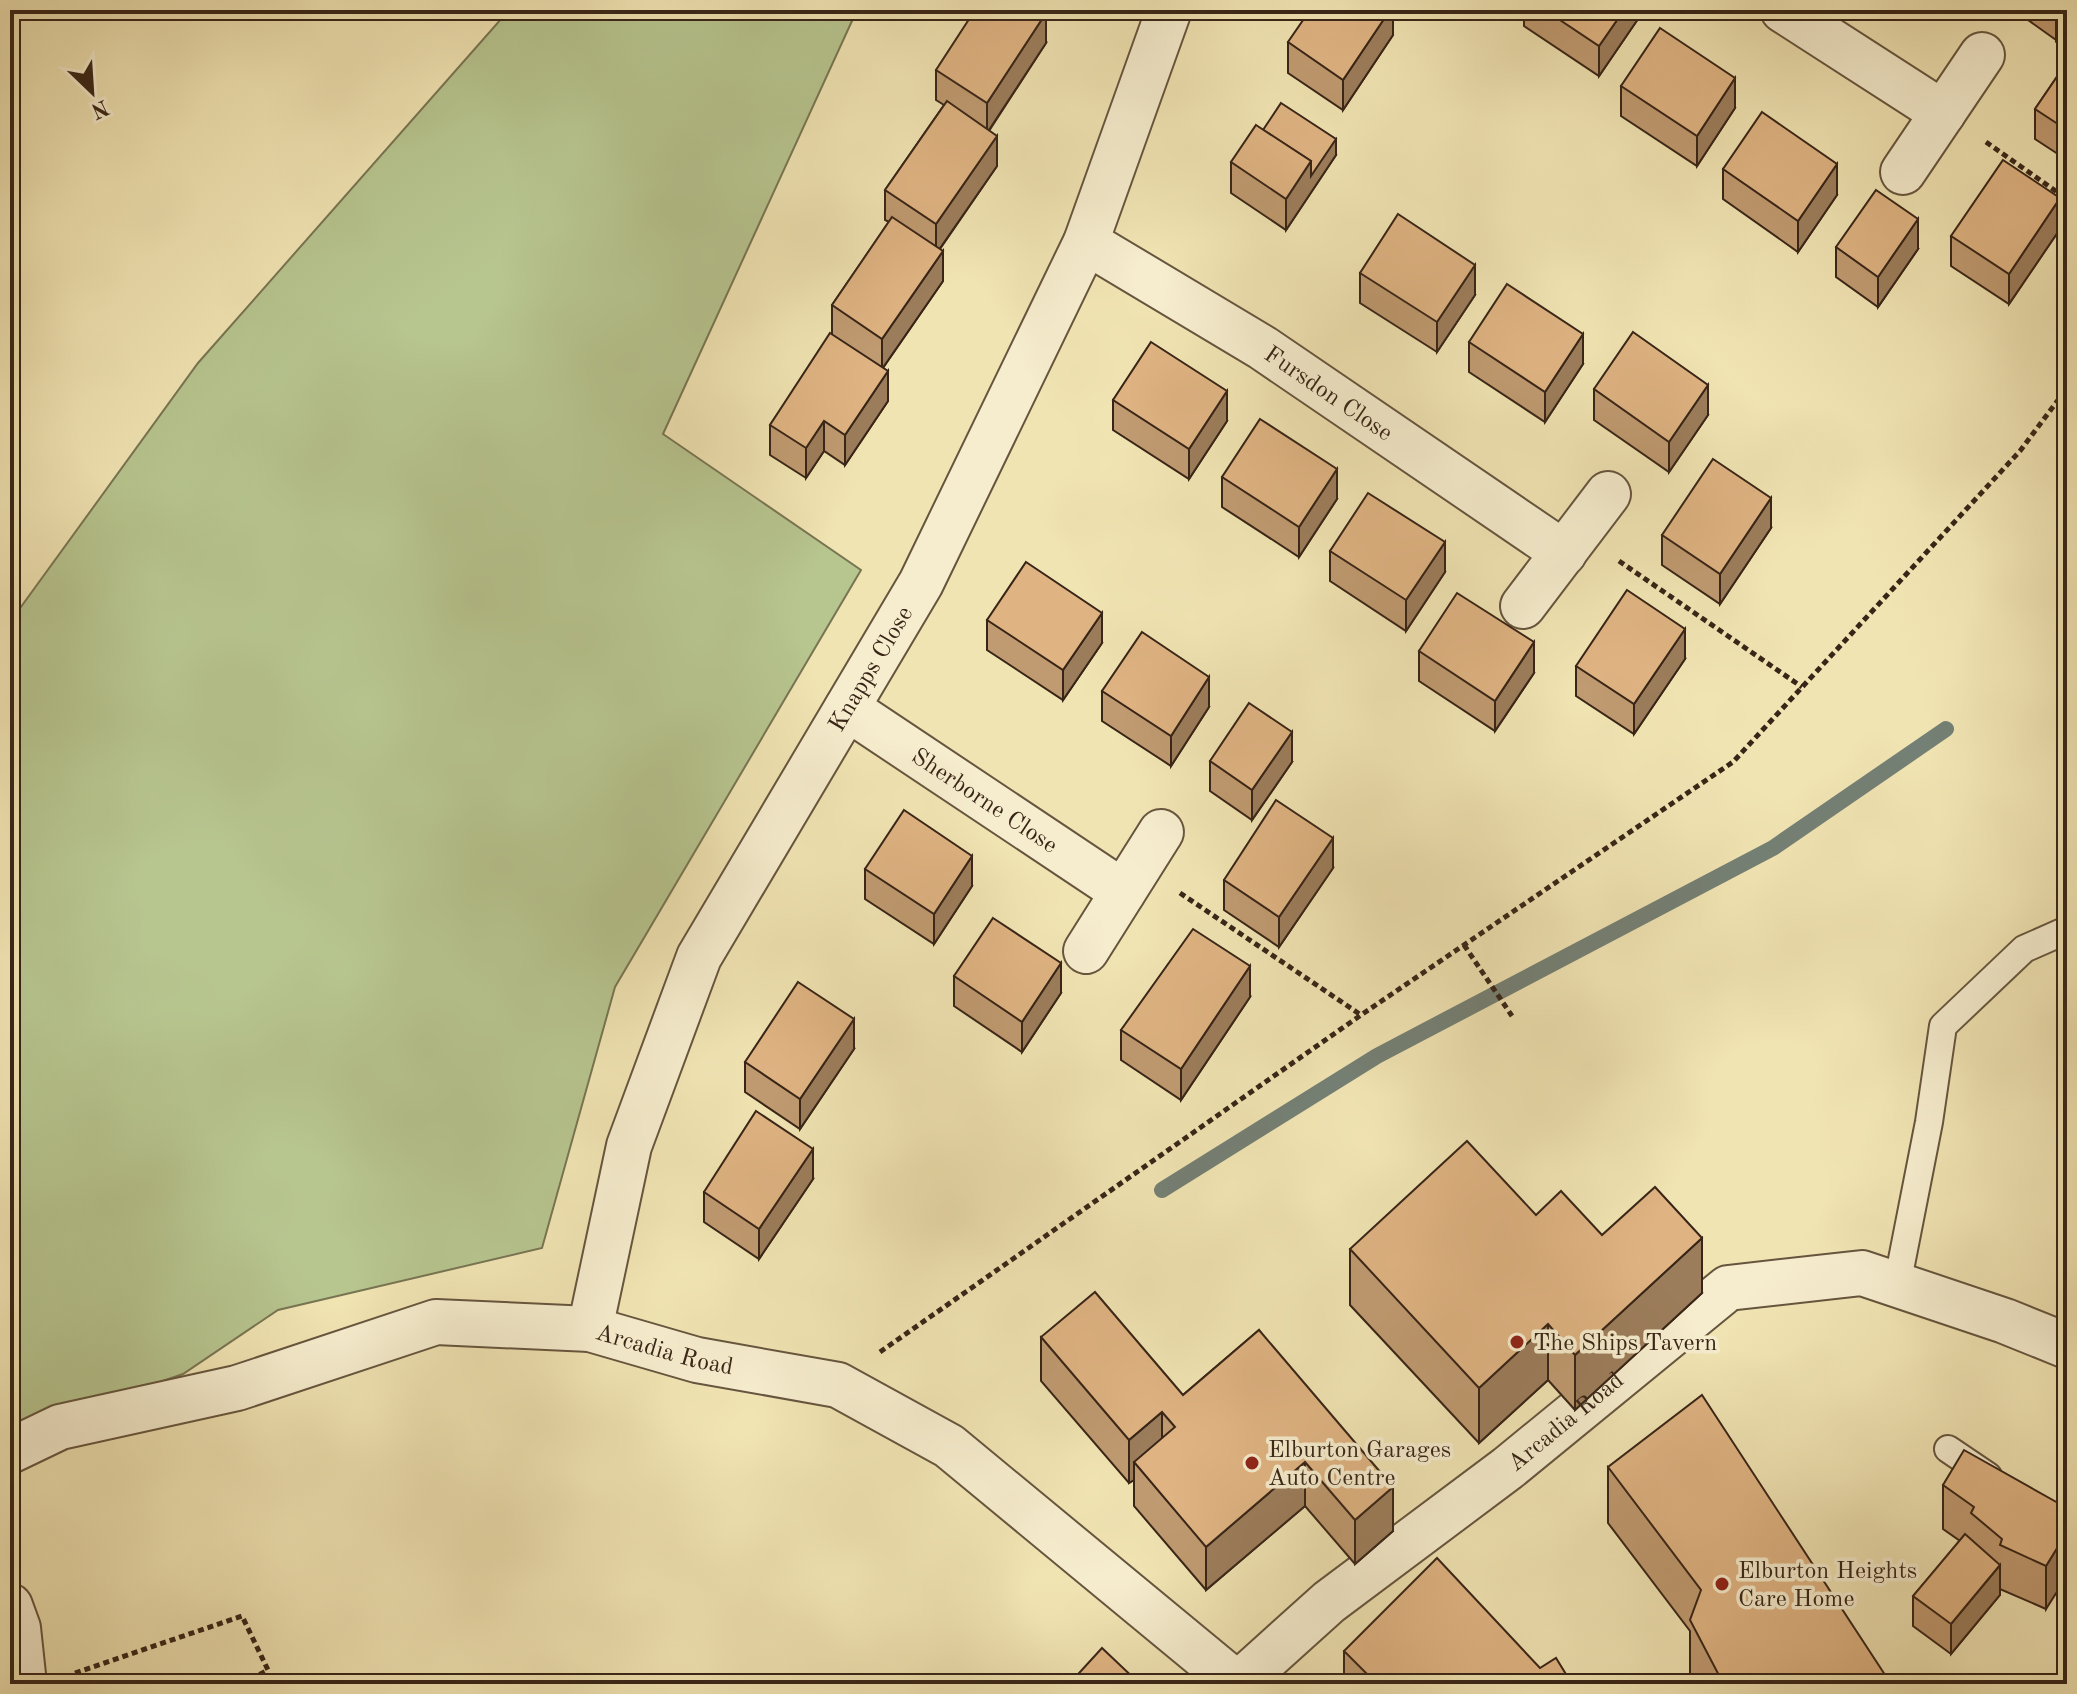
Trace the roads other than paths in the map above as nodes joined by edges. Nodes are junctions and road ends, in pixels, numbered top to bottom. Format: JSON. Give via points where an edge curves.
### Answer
{"nodes":[{"id":1,"x":1169,"y":10,"type":"edge"},
{"id":2,"x":1783,"y":10,"type":"edge"},
{"id":3,"x":1982,"y":55,"type":"dead end"},
{"id":4,"x":1943,"y":113,"type":"junction"},
{"id":5,"x":1903,"y":172,"type":"dead end"},
{"id":6,"x":1086,"y":242,"type":"junction"},
{"id":7,"x":1608,"y":494,"type":"dead end"},
{"id":8,"x":1564,"y":553,"type":"junction"},
{"id":9,"x":1523,"y":606,"type":"dead end"},
{"id":10,"x":847,"y":708,"type":"junction"},
{"id":11,"x":1161,"y":832,"type":"dead end"},
{"id":12,"x":1123,"y":892,"type":"junction"},
{"id":13,"x":2067,"y":930,"type":"edge"},
{"id":14,"x":1086,"y":951,"type":"dead end"},
{"id":15,"x":1897,"y":1285,"type":"junction"},
{"id":16,"x":590,"y":1329,"type":"junction"},
{"id":17,"x":2067,"y":1346,"type":"edge"},
{"id":18,"x":1948,"y":1449,"type":"dead end"},
{"id":19,"x":10,"y":1451,"type":"edge"},
{"id":20,"x":2014,"y":1494,"type":"edge"},
{"id":21,"x":10,"y":1606,"type":"edge"},
{"id":22,"x":24,"y":1684,"type":"edge"},
{"id":23,"x":1238,"y":1684,"type":"edge"}],
"edges":[{"from":1,"to":6,"type":"street","name":"Knapps Close"},
{"from":2,"to":4,"type":"street"},
{"from":3,"to":4,"type":"street"},
{"from":4,"to":5,"type":"street"},
{"from":6,"to":8,"type":"street","name":"Fursdon Close","via":[[1263,348]]},
{"from":6,"to":10,"type":"street","name":"Knapps Close","via":[[921,583]]},
{"from":7,"to":8,"type":"street"},
{"from":8,"to":9,"type":"street"},
{"from":10,"to":12,"type":"street","name":"Sherborne Close"},
{"from":10,"to":16,"type":"street","name":"Knapps Close","via":[[699,957],[629,1146]]},
{"from":11,"to":12,"type":"street"},
{"from":12,"to":14,"type":"street"},
{"from":13,"to":15,"type":"lane","via":[[2024,949],[1943,1026]]},
{"from":15,"to":17,"type":"street","name":"Arcadia Road"},
{"from":15,"to":23,"type":"street","name":"Arcadia Road","via":[[1862,1273],[1728,1288],[1508,1468],[1329,1602]]},
{"from":16,"to":19,"type":"street","name":"Arcadia Road","via":[[436,1322],[237,1388],[60,1427]]},
{"from":16,"to":23,"type":"street","name":"Arcadia Road","via":[[697,1360],[838,1385],[949,1446]]},
{"from":18,"to":20,"type":"lane"},
{"from":21,"to":22,"type":"street"}]}
